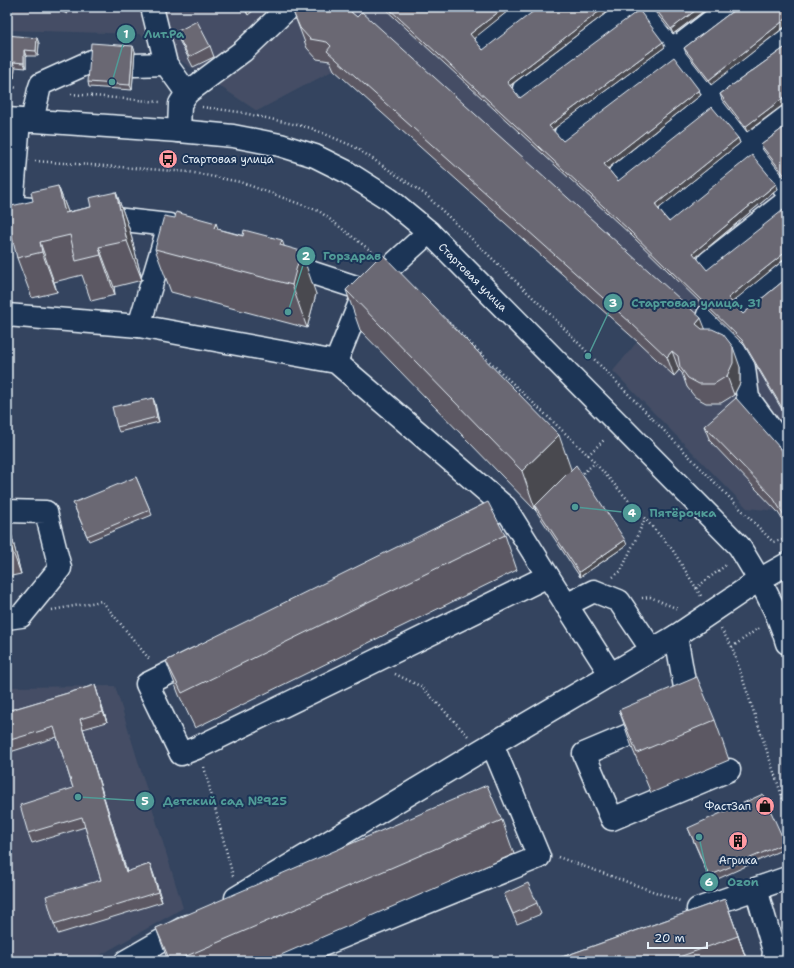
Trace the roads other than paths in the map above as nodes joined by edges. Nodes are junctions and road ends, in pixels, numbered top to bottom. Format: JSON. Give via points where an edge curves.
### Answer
{"nodes":[{"id":1,"x":152,"y":7,"type":"edge"},
{"id":2,"x":529,"y":7,"type":"edge"},
{"id":3,"x":630,"y":7,"type":"edge"},
{"id":4,"x":643,"y":7,"type":"edge"},
{"id":5,"x":730,"y":7,"type":"edge"},
{"id":6,"x":288,"y":8,"type":"edge"},
{"id":7,"x":787,"y":40,"type":"edge"},
{"id":8,"x":485,"y":42,"type":"dead end"},
{"id":9,"x":674,"y":50,"type":"junction"},
{"id":10,"x":166,"y":64,"type":"junction"},
{"id":11,"x":524,"y":90,"type":"dead end"},
{"id":12,"x":188,"y":93,"type":"junction"},
{"id":13,"x":714,"y":96,"type":"junction"},
{"id":14,"x":787,"y":117,"type":"edge"},
{"id":15,"x":19,"y":120,"type":"edge"},
{"id":16,"x":179,"y":131,"type":"junction"},
{"id":17,"x":566,"y":133,"type":"dead end"},
{"id":18,"x":750,"y":145,"type":"junction"},
{"id":19,"x":620,"y":173,"type":"dead end"},
{"id":20,"x":787,"y":192,"type":"edge"},
{"id":21,"x":787,"y":201,"type":"edge"},
{"id":22,"x":10,"y":207,"type":"edge"},
{"id":23,"x":671,"y":210,"type":"dead end"},
{"id":24,"x":429,"y":232,"type":"junction"},
{"id":25,"x":262,"y":256,"type":"edge"},
{"id":26,"x":709,"y":262,"type":"dead end"},
{"id":27,"x":787,"y":272,"type":"edge"},
{"id":28,"x":365,"y":290,"type":"junction"},
{"id":29,"x":743,"y":307,"type":"dead end"},
{"id":30,"x":7,"y":315,"type":"edge"},
{"id":31,"x":708,"y":315,"type":"dead end"},
{"id":32,"x":139,"y":326,"type":"junction"},
{"id":33,"x":336,"y":362,"type":"junction"},
{"id":34,"x":787,"y":451,"type":"edge"},
{"id":35,"x":505,"y":507,"type":"junction"},
{"id":36,"x":7,"y":511,"type":"edge"},
{"id":37,"x":448,"y":535,"type":"edge"},
{"id":38,"x":787,"y":564,"type":"edge"},
{"id":39,"x":548,"y":576,"type":"junction"},
{"id":40,"x":759,"y":580,"type":"junction"},
{"id":41,"x":566,"y":605,"type":"junction"},
{"id":42,"x":14,"y":617,"type":"edge"},
{"id":43,"x":676,"y":636,"type":"junction"},
{"id":44,"x":787,"y":643,"type":"edge"},
{"id":45,"x":652,"y":650,"type":"junction"},
{"id":46,"x":213,"y":652,"type":"edge"},
{"id":47,"x":611,"y":675,"type":"junction"},
{"id":48,"x":487,"y":748,"type":"junction"},
{"id":49,"x":729,"y":770,"type":"dead end"},
{"id":50,"x":787,"y":878,"type":"edge"},
{"id":51,"x":756,"y":890,"type":"junction"},
{"id":52,"x":679,"y":916,"type":"edge"},
{"id":53,"x":149,"y":955,"type":"edge"},
{"id":54,"x":312,"y":956,"type":"edge"},
{"id":55,"x":126,"y":961,"type":"edge"},
{"id":56,"x":283,"y":961,"type":"edge"},
{"id":57,"x":773,"y":961,"type":"edge"}],
"edges":[{"from":1,"to":10,"type":"street"},
{"from":2,"to":8,"type":"street"},
{"from":3,"to":11,"type":"street"},
{"from":4,"to":9,"type":"street"},
{"from":5,"to":9,"type":"street"},
{"from":6,"to":12,"type":"street","via":[[243,51]]},
{"from":7,"to":13,"type":"street"},
{"from":9,"to":13,"type":"street"},
{"from":9,"to":17,"type":"street"},
{"from":10,"to":12,"type":"street"},
{"from":10,"to":15,"type":"street","via":[[134,65],[92,61],[42,84]]},
{"from":12,"to":16,"type":"street","via":[[180,104]]},
{"from":13,"to":18,"type":"street"},
{"from":13,"to":19,"type":"street"},
{"from":14,"to":18,"type":"street"},
{"from":15,"to":16,"type":"street","name":"Стартовая улица"},
{"from":15,"to":22,"type":"street"},
{"from":16,"to":24,"type":"street","name":"Стартовая улица","via":[[233,136],[280,145],[315,156],[345,171],[389,199]]},
{"from":18,"to":20,"type":"street"},
{"from":18,"to":23,"type":"street"},
{"from":21,"to":26,"type":"street"},
{"from":22,"to":32,"type":"street","via":[[179,228]]},
{"from":24,"to":28,"type":"street"},
{"from":24,"to":40,"type":"street","name":"Стартовая улица","via":[[739,546]]},
{"from":25,"to":28,"type":"street"},
{"from":27,"to":29,"type":"street"},
{"from":28,"to":33,"type":"street"},
{"from":30,"to":32,"type":"street"},
{"from":31,"to":34,"type":"street","via":[[740,352],[748,398]]},
{"from":32,"to":33,"type":"street"},
{"from":33,"to":35,"type":"street"},
{"from":35,"to":37,"type":"street"},
{"from":35,"to":39,"type":"street"},
{"from":36,"to":42,"type":"street","via":[[46,512],[60,568]]},
{"from":38,"to":40,"type":"street"},
{"from":39,"to":41,"type":"street"},
{"from":39,"to":46,"type":"street","via":[[181,754],[147,684]]},
{"from":40,"to":43,"type":"street"},
{"from":40,"to":44,"type":"street","name":"Стартовая улица"},
{"from":41,"to":45,"type":"street","via":[[594,591],[620,601]]},
{"from":41,"to":47,"type":"street"},
{"from":43,"to":45,"type":"street"},
{"from":43,"to":49,"type":"street","via":[[689,710],[584,754],[612,819]]},
{"from":45,"to":47,"type":"street"},
{"from":47,"to":48,"type":"street"},
{"from":48,"to":53,"type":"street","via":[[238,896]]},
{"from":48,"to":54,"type":"street","via":[[538,857]]},
{"from":50,"to":51,"type":"street"},
{"from":51,"to":52,"type":"street"},
{"from":51,"to":57,"type":"street","via":[[774,951]]},
{"from":53,"to":55,"type":"street"},
{"from":54,"to":56,"type":"street"}]}
